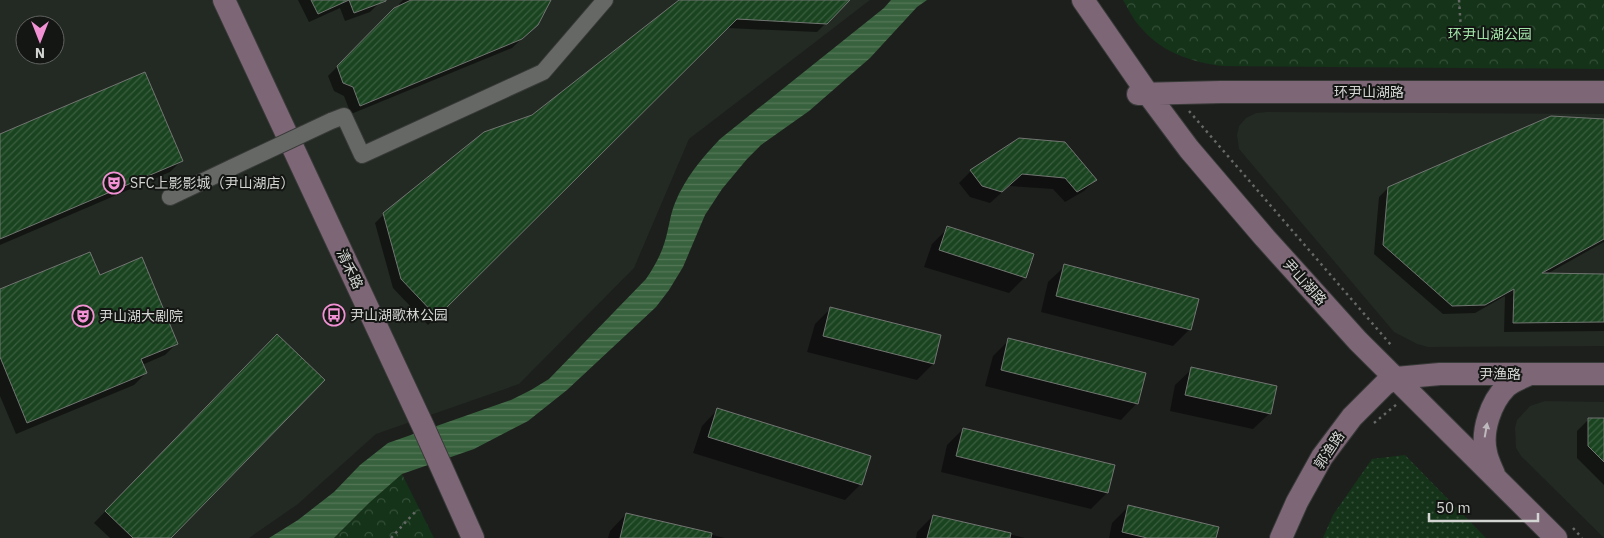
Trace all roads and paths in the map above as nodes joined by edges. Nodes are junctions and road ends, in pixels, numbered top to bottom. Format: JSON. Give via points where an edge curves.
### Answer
{"nodes":[{"id":1,"x":224,"y":0,"type":"edge"},
{"id":2,"x":605,"y":0,"type":"edge"},
{"id":3,"x":1067,"y":0,"type":"edge"},
{"id":4,"x":1083,"y":0,"type":"edge"},
{"id":5,"x":1459,"y":0,"type":"edge"},
{"id":6,"x":1461,"y":30,"type":"dead end"},
{"id":7,"x":1604,"y":92,"type":"edge"},
{"id":8,"x":1174,"y":93,"type":"junction"},
{"id":9,"x":1141,"y":94,"type":"junction"},
{"id":10,"x":170,"y":197,"type":"dead end"},
{"id":11,"x":1392,"y":348,"type":"dead end"},
{"id":12,"x":1530,"y":374,"type":"junction"},
{"id":13,"x":1604,"y":374,"type":"edge"},
{"id":14,"x":1390,"y":381,"type":"junction"},
{"id":15,"x":1496,"y":477,"type":"junction"},
{"id":16,"x":415,"y":512,"type":"dead end"},
{"id":17,"x":1562,"y":531,"type":"edge"},
{"id":18,"x":391,"y":538,"type":"edge"},
{"id":19,"x":473,"y":538,"type":"edge"},
{"id":20,"x":1281,"y":538,"type":"edge"},
{"id":21,"x":1534,"y":538,"type":"edge"},
{"id":22,"x":1582,"y":538,"type":"edge"}],
"edges":[{"from":1,"to":19,"type":"street","name":"清禾路"},
{"from":2,"to":10,"type":"street","bridge":true,"via":[[543,72],[362,155],[344,116]]},
{"from":3,"to":9,"type":"street","name":"尹山湖路"},
{"from":4,"to":9,"type":"street","name":"尹山湖路"},
{"from":5,"to":6,"type":"path"},
{"from":7,"to":8,"type":"street","name":"环尹山湖路"},
{"from":8,"to":9,"type":"street","name":"环尹山湖路"},
{"from":8,"to":11,"type":"path"},
{"from":9,"to":14,"type":"street","name":"尹山湖路"},
{"from":12,"to":13,"type":"street","name":"尹渔路"},
{"from":12,"to":14,"type":"street","name":"尹渔路","via":[[1440,374]]},
{"from":15,"to":12,"type":"street","one_way":true,"via":[[1486,452],[1484,436],[1488,418],[1506,387]]},
{"from":14,"to":15,"type":"street","name":"尹山湖路"},
{"from":14,"to":20,"type":"street","name":"郭渔路","via":[[1352,416],[1322,458]]},
{"from":14,"to":21,"type":"street","name":"尹山湖路"},
{"from":15,"to":17,"type":"street","name":"尹山湖路"},
{"from":16,"to":18,"type":"path"},
{"from":17,"to":22,"type":"path"}]}
